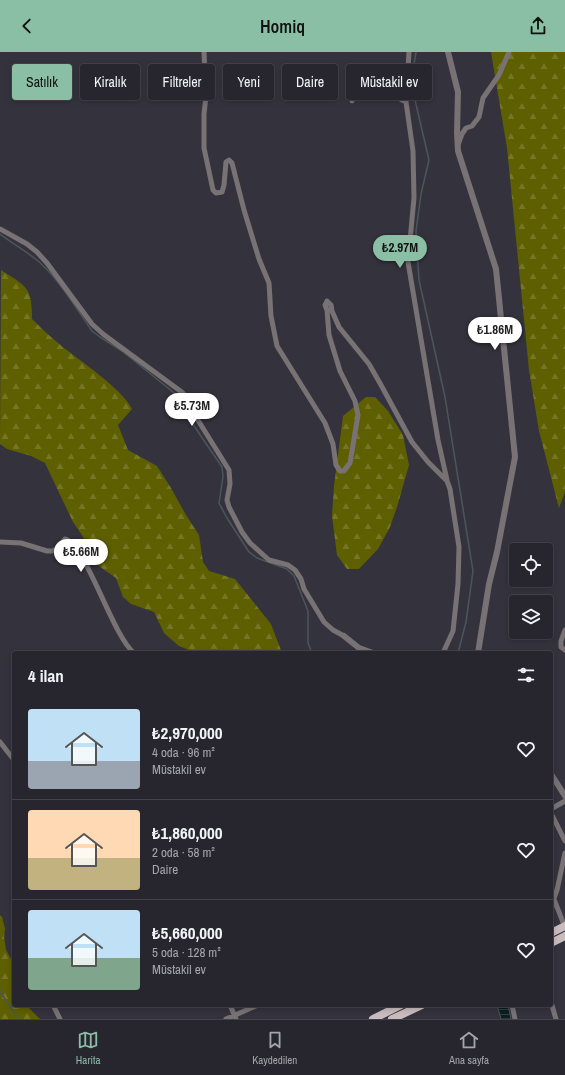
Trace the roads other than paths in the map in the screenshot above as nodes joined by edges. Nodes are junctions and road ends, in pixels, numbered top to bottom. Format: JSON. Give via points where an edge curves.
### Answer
{"nodes":[{"id":1,"x":204,"y":52,"type":"edge"},
{"id":2,"x":409,"y":52,"type":"edge"},
{"id":3,"x":448,"y":52,"type":"edge"},
{"id":4,"x":509,"y":52,"type":"edge"},
{"id":5,"x":352,"y":101,"type":"dead end"},
{"id":6,"x":406,"y":102,"type":"junction"},
{"id":7,"x":458,"y":147,"type":"junction"},
{"id":8,"x":0,"y":229,"type":"edge"},
{"id":9,"x":447,"y":481,"type":"junction"},
{"id":10,"x":0,"y":542,"type":"edge"},
{"id":11,"x":565,"y":630,"type":"edge"},
{"id":12,"x":344,"y":636,"type":"joint"},
{"id":13,"x":565,"y":650,"type":"edge"},
{"id":14,"x":132,"y":651,"type":"edge"},
{"id":15,"x":367,"y":651,"type":"edge"},
{"id":16,"x":445,"y":651,"type":"edge"},
{"id":17,"x":478,"y":651,"type":"edge"},
{"id":18,"x":0,"y":742,"type":"edge"},
{"id":19,"x":12,"y":757,"type":"edge"},
{"id":20,"x":554,"y":783,"type":"edge"},
{"id":21,"x":565,"y":796,"type":"edge"},
{"id":22,"x":565,"y":800,"type":"edge"},
{"id":23,"x":553,"y":808,"type":"edge"},
{"id":24,"x":553,"y":817,"type":"edge"},
{"id":25,"x":565,"y":841,"type":"edge"},
{"id":26,"x":565,"y":853,"type":"edge"},
{"id":27,"x":554,"y":898,"type":"joint"},
{"id":28,"x":565,"y":927,"type":"edge"},
{"id":29,"x":553,"y":932,"type":"edge"},
{"id":30,"x":53,"y":1007,"type":"edge"},
{"id":31,"x":231,"y":1007,"type":"edge"},
{"id":32,"x":254,"y":1007,"type":"edge"},
{"id":33,"x":418,"y":1007,"type":"edge"},
{"id":34,"x":512,"y":1007,"type":"edge"},
{"id":35,"x":552,"y":1007,"type":"edge"},
{"id":36,"x":389,"y":1008,"type":"edge"},
{"id":37,"x":235,"y":1017,"type":"edge"},
{"id":38,"x":60,"y":1019,"type":"edge"},
{"id":39,"x":226,"y":1019,"type":"edge"},
{"id":40,"x":373,"y":1019,"type":"edge"},
{"id":41,"x":392,"y":1019,"type":"edge"},
{"id":42,"x":515,"y":1019,"type":"edge"},
{"id":43,"x":556,"y":1019,"type":"edge"}],
"edges":[{"from":1,"to":9,"type":"street","via":[[204,148],[213,190],[216,193],[222,192],[226,162],[229,160],[232,163],[259,259],[269,283],[271,316],[277,346],[325,423],[333,444],[338,470],[344,471],[350,463],[358,415],[329,335],[324,304],[327,301],[339,327],[369,364],[412,442]]},
{"from":2,"to":6,"type":"street"},
{"from":3,"to":7,"type":"street","via":[[458,92]]},
{"from":4,"to":7,"type":"street","via":[[499,76],[483,98],[478,117],[472,126],[466,128]]},
{"from":5,"to":6,"type":"street","via":[[353,72],[356,71],[373,88]]},
{"from":6,"to":9,"type":"street","via":[[413,151],[414,184],[408,262]]},
{"from":7,"to":17,"type":"street","via":[[496,268],[515,457]]},
{"from":8,"to":12,"type":"street","via":[[38,252],[92,324],[103,334],[183,393],[229,470],[227,500],[242,532],[269,560],[288,565],[295,570],[324,622]]},
{"from":9,"to":16,"type":"street","via":[[459,547],[453,631]]},
{"from":10,"to":14,"type":"street","via":[[21,543],[47,551],[57,549],[65,539],[72,542],[85,562],[122,637]]},
{"from":11,"to":13,"type":"street","via":[[561,647]]},
{"from":12,"to":15,"type":"street","via":[[359,648]]},
{"from":18,"to":19,"type":"street"},
{"from":20,"to":21,"type":"street"},
{"from":22,"to":23,"type":"street"},
{"from":24,"to":25,"type":"street"},
{"from":26,"to":27,"type":"street"},
{"from":27,"to":28,"type":"street"},
{"from":28,"to":29,"type":"highway"},
{"from":30,"to":38,"type":"street"},
{"from":31,"to":37,"type":"street"},
{"from":32,"to":37,"type":"street"},
{"from":33,"to":41,"type":"highway"},
{"from":34,"to":42,"type":"street"},
{"from":35,"to":43,"type":"street"},
{"from":36,"to":40,"type":"highway"},
{"from":37,"to":39,"type":"street"}]}
